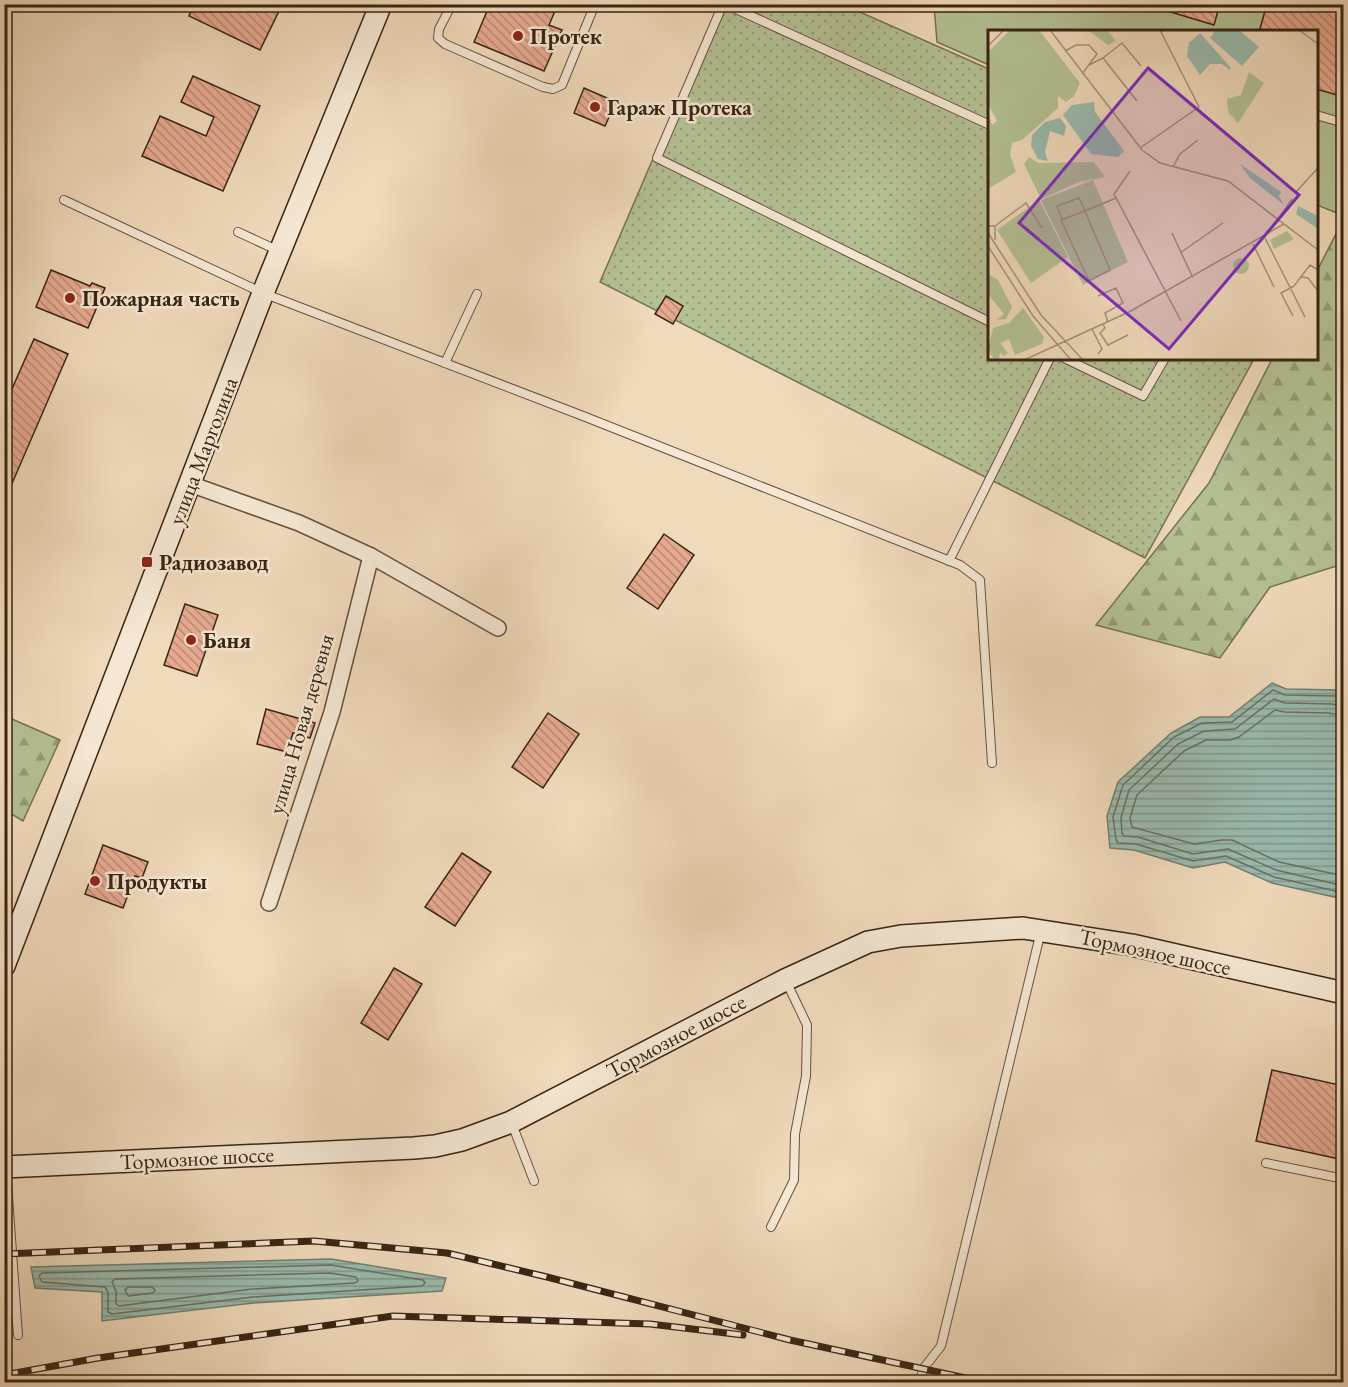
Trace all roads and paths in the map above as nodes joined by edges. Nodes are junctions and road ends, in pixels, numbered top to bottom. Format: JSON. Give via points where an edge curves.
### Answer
{"nodes":[{"id":1,"x":381,"y":4,"type":"edge"},
{"id":2,"x":452,"y":4,"type":"edge"},
{"id":3,"x":595,"y":4,"type":"edge"},
{"id":4,"x":724,"y":4,"type":"edge"},
{"id":5,"x":1318,"y":115,"type":"edge"},
{"id":6,"x":1344,"y":123,"type":"edge"},
{"id":7,"x":988,"y":124,"type":"edge"},
{"id":8,"x":64,"y":200,"type":"dead end"},
{"id":9,"x":238,"y":232,"type":"dead end"},
{"id":10,"x":280,"y":251,"type":"junction"},
{"id":11,"x":263,"y":293,"type":"junction"},
{"id":12,"x":477,"y":294,"type":"dead end"},
{"id":13,"x":988,"y":321,"type":"edge"},
{"id":14,"x":1049,"y":360,"type":"edge"},
{"id":15,"x":1068,"y":360,"type":"edge"},
{"id":16,"x":1164,"y":360,"type":"edge"},
{"id":17,"x":445,"y":363,"type":"junction"},
{"id":18,"x":190,"y":484,"type":"junction"},
{"id":19,"x":371,"y":556,"type":"junction"},
{"id":20,"x":949,"y":561,"type":"junction"},
{"id":21,"x":498,"y":628,"type":"dead end"},
{"id":22,"x":992,"y":763,"type":"dead end"},
{"id":23,"x":269,"y":903,"type":"dead end"},
{"id":24,"x":13,"y":921,"type":"edge"},
{"id":25,"x":1041,"y":930,"type":"junction"},
{"id":26,"x":4,"y":966,"type":"edge"},
{"id":27,"x":785,"y":980,"type":"junction"},
{"id":28,"x":1344,"y":993,"type":"edge"},
{"id":29,"x":511,"y":1122,"type":"junction"},
{"id":30,"x":1266,"y":1162,"type":"dead end"},
{"id":31,"x":5,"y":1167,"type":"edge"},
{"id":32,"x":1344,"y":1179,"type":"edge"},
{"id":33,"x":534,"y":1181,"type":"dead end"},
{"id":34,"x":771,"y":1227,"type":"dead end"},
{"id":35,"x":18,"y":1335,"type":"dead end"},
{"id":36,"x":920,"y":1383,"type":"edge"}],
"edges":[{"from":1,"to":10,"type":"street","name":"улица Марголина"},
{"from":2,"to":3,"type":"lane","via":[[439,29],[438,38],[445,44],[553,89],[562,85]]},
{"from":4,"to":7,"type":"lane"},
{"from":4,"to":13,"type":"lane","via":[[657,158]]},
{"from":5,"to":6,"type":"lane"},
{"from":8,"to":11,"type":"lane"},
{"from":9,"to":10,"type":"lane"},
{"from":10,"to":11,"type":"street","name":"улица Марголина"},
{"from":11,"to":17,"type":"lane"},
{"from":11,"to":18,"type":"street","name":"улица Марголина"},
{"from":12,"to":17,"type":"lane"},
{"from":14,"to":20,"type":"lane"},
{"from":15,"to":16,"type":"lane","via":[[1143,396]]},
{"from":17,"to":20,"type":"lane"},
{"from":18,"to":19,"type":"street","via":[[299,523]]},
{"from":18,"to":24,"type":"street","name":"улица Марголина"},
{"from":19,"to":21,"type":"street"},
{"from":19,"to":23,"type":"street","name":"улица Новая деревня","via":[[332,712]]},
{"from":20,"to":22,"type":"lane","via":[[980,580]]},
{"from":24,"to":26,"type":"street","name":"улица Марголина"},
{"from":25,"to":27,"type":"street","name":"Тормозное шоссе","via":[[996,928],[868,942]]},
{"from":25,"to":28,"type":"street","name":"Тормозное шоссе","via":[[1132,945]]},
{"from":25,"to":36,"type":"lane","via":[[941,1346],[923,1369]]},
{"from":27,"to":29,"type":"street","name":"Тормозное шоссе"},
{"from":27,"to":34,"type":"lane","via":[[807,1025],[806,1076],[795,1134],[794,1180]]},
{"from":29,"to":31,"type":"street","name":"Тормозное шоссе","via":[[435,1146]]},
{"from":29,"to":33,"type":"lane"},
{"from":30,"to":32,"type":"lane"},
{"from":31,"to":35,"type":"lane"}]}
